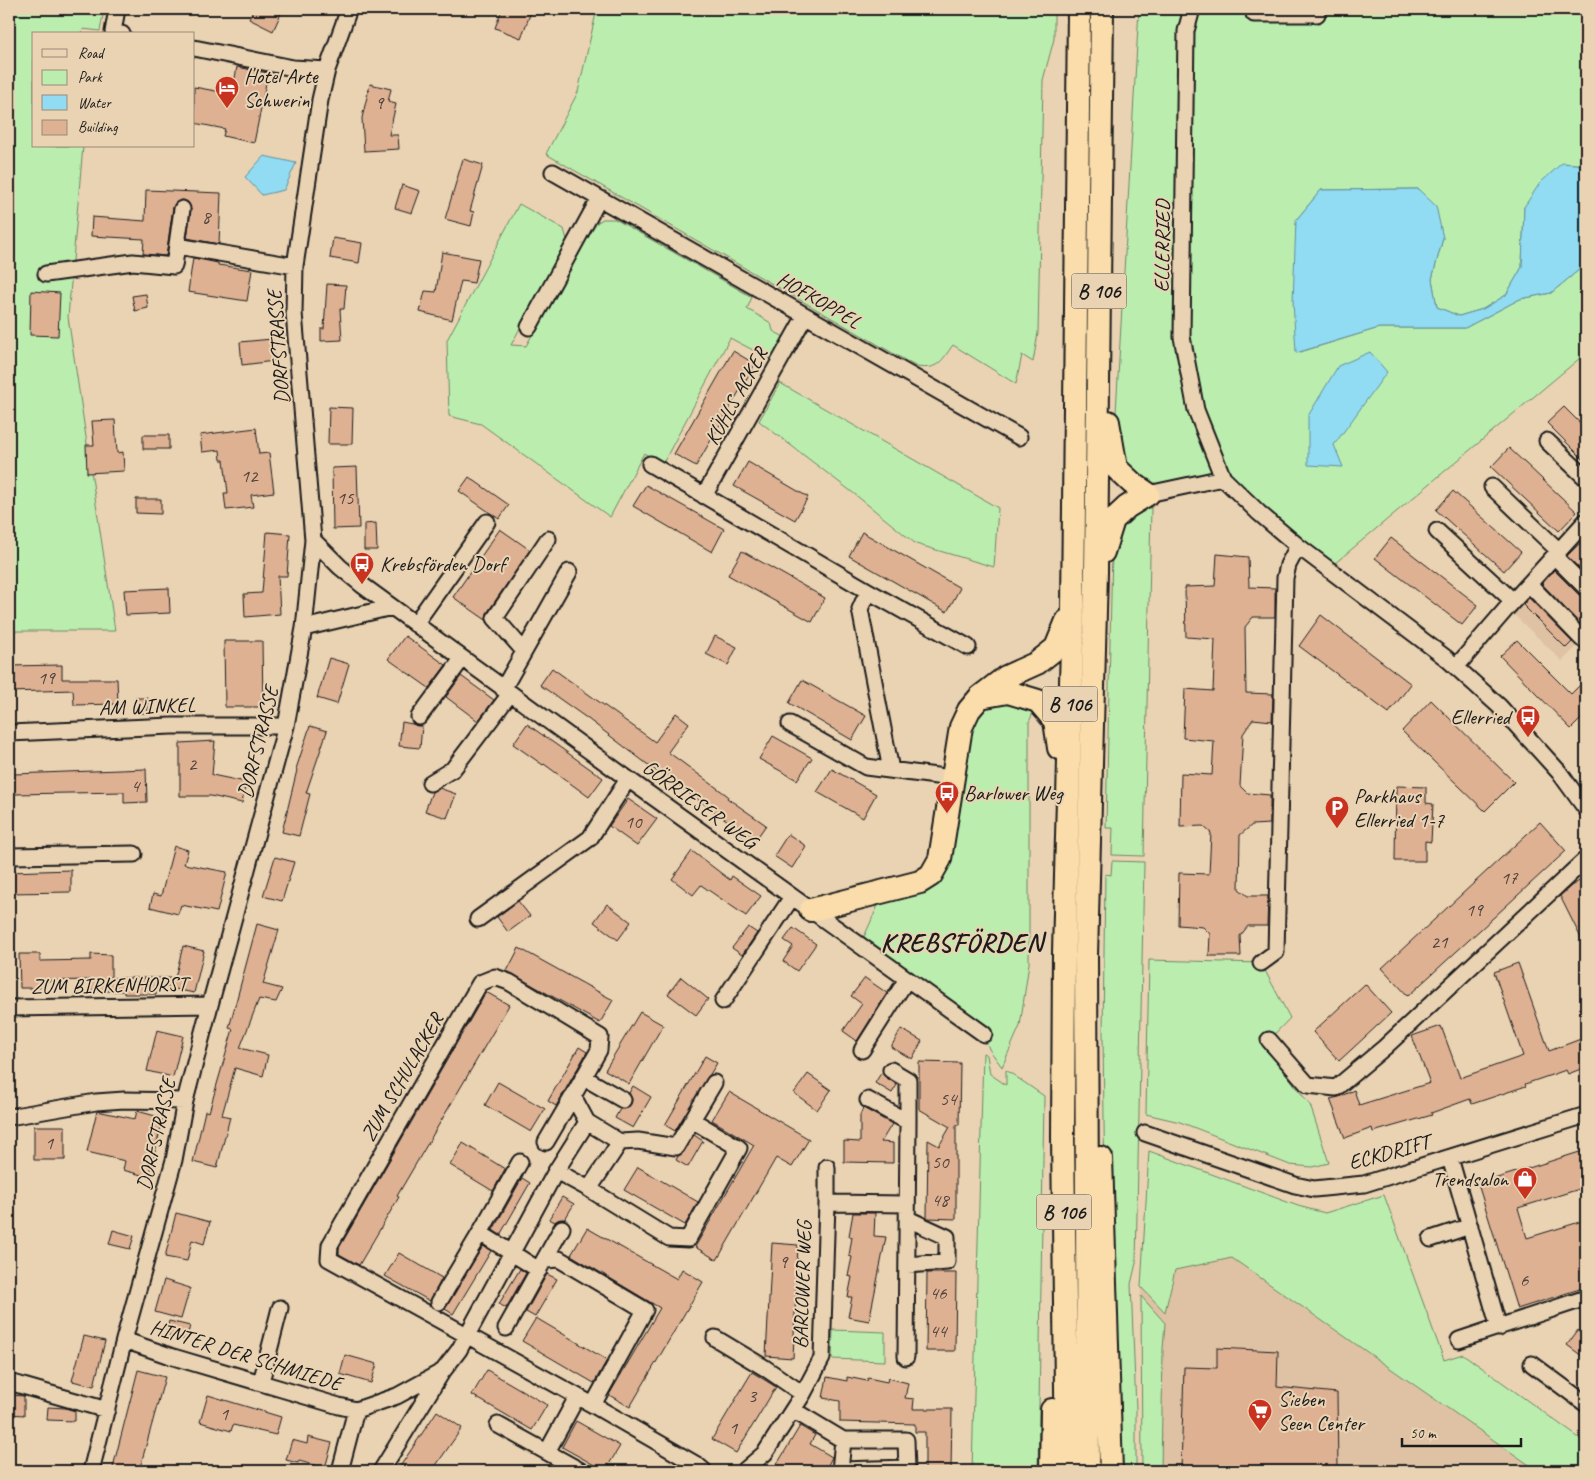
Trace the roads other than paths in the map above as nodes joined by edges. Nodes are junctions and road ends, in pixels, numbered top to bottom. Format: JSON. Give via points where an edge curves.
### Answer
{"nodes":[{"id":1,"x":117,"y":9,"type":"edge"},
{"id":2,"x":349,"y":9,"type":"edge"},
{"id":3,"x":1079,"y":9,"type":"edge"},
{"id":4,"x":1102,"y":9,"type":"edge"},
{"id":5,"x":1192,"y":9,"type":"edge"},
{"id":6,"x":1254,"y":9,"type":"edge"},
{"id":7,"x":1317,"y":14,"type":"dead end"},
{"id":8,"x":113,"y":32,"type":"edge"},
{"id":9,"x":195,"y":48,"type":"edge"},
{"id":10,"x":327,"y":70,"type":"junction"},
{"id":11,"x":553,"y":172,"type":"dead end"},
{"id":12,"x":599,"y":199,"type":"junction"},
{"id":13,"x":182,"y":209,"type":"dead end"},
{"id":14,"x":177,"y":246,"type":"junction"},
{"id":15,"x":295,"y":266,"type":"junction"},
{"id":16,"x":46,"y":274,"type":"dead end"},
{"id":17,"x":805,"y":316,"type":"junction"},
{"id":18,"x":529,"y":328,"type":"dead end"},
{"id":19,"x":1098,"y":349,"type":"junction"},
{"id":20,"x":1019,"y":438,"type":"dead end"},
{"id":21,"x":1547,"y":441,"type":"dead end"},
{"id":22,"x":650,"y":464,"type":"dead end"},
{"id":23,"x":1224,"y":478,"type":"junction"},
{"id":24,"x":1586,"y":478,"type":"edge"},
{"id":25,"x":1492,"y":487,"type":"dead end"},
{"id":26,"x":1148,"y":494,"type":"junction"},
{"id":27,"x":704,"y":496,"type":"junction"},
{"id":28,"x":487,"y":522,"type":"dead end"},
{"id":29,"x":1585,"y":524,"type":"edge"},
{"id":30,"x":1437,"y":531,"type":"dead end"},
{"id":31,"x":548,"y":539,"type":"dead end"},
{"id":32,"x":312,"y":540,"type":"junction"},
{"id":33,"x":1298,"y":546,"type":"junction"},
{"id":34,"x":1556,"y":553,"type":"junction"},
{"id":35,"x":569,"y":572,"type":"dead end"},
{"id":36,"x":1096,"y":572,"type":"junction"},
{"id":37,"x":1529,"y":584,"type":"junction"},
{"id":38,"x":1586,"y":588,"type":"edge"},
{"id":39,"x":868,"y":591,"type":"junction"},
{"id":40,"x":1514,"y":601,"type":"junction"},
{"id":41,"x":392,"y":606,"type":"junction"},
{"id":42,"x":1073,"y":606,"type":"junction"},
{"id":43,"x":416,"y":624,"type":"junction"},
{"id":44,"x":304,"y":628,"type":"junction"},
{"id":45,"x":1582,"y":639,"type":"dead end"},
{"id":46,"x":968,"y":647,"type":"dead end"},
{"id":47,"x":524,"y":651,"type":"junction"},
{"id":48,"x":462,"y":659,"type":"junction"},
{"id":49,"x":1456,"y":667,"type":"junction"},
{"id":50,"x":507,"y":691,"type":"junction"},
{"id":51,"x":980,"y":697,"type":"junction"},
{"id":52,"x":419,"y":717,"type":"dead end"},
{"id":53,"x":790,"y":724,"type":"dead end"},
{"id":54,"x":286,"y":726,"type":"junction"},
{"id":55,"x":9,"y":733,"type":"edge"},
{"id":56,"x":891,"y":770,"type":"junction"},
{"id":57,"x":952,"y":778,"type":"junction"},
{"id":58,"x":628,"y":779,"type":"junction"},
{"id":59,"x":430,"y":783,"type":"dead end"},
{"id":60,"x":1066,"y":803,"type":"junction"},
{"id":61,"x":1586,"y":809,"type":"edge"},
{"id":62,"x":134,"y":854,"type":"dead end"},
{"id":63,"x":9,"y":856,"type":"edge"},
{"id":64,"x":1586,"y":859,"type":"edge"},
{"id":65,"x":792,"y":897,"type":"junction"},
{"id":66,"x":811,"y":910,"type":"junction"},
{"id":67,"x":478,"y":919,"type":"dead end"},
{"id":68,"x":1064,"y":952,"type":"junction"},
{"id":69,"x":1086,"y":956,"type":"junction"},
{"id":70,"x":1261,"y":963,"type":"dead end"},
{"id":71,"x":907,"y":979,"type":"junction"},
{"id":72,"x":723,"y":1001,"type":"dead end"},
{"id":73,"x":210,"y":1005,"type":"junction"},
{"id":74,"x":9,"y":1008,"type":"edge"},
{"id":75,"x":984,"y":1034,"type":"dead end"},
{"id":76,"x":1269,"y":1040,"type":"dead end"},
{"id":77,"x":862,"y":1050,"type":"dead end"},
{"id":78,"x":891,"y":1070,"type":"dead end"},
{"id":79,"x":583,"y":1077,"type":"junction"},
{"id":80,"x":714,"y":1084,"type":"dead end"},
{"id":81,"x":573,"y":1096,"type":"junction"},
{"id":82,"x":623,"y":1100,"type":"dead end"},
{"id":83,"x":868,"y":1100,"type":"dead end"},
{"id":84,"x":185,"y":1101,"type":"junction"},
{"id":85,"x":1586,"y":1115,"type":"edge"},
{"id":86,"x":9,"y":1117,"type":"edge"},
{"id":87,"x":692,"y":1120,"type":"junction"},
{"id":88,"x":587,"y":1122,"type":"junction"},
{"id":89,"x":908,"y":1122,"type":"junction"},
{"id":90,"x":1145,"y":1133,"type":"dead end"},
{"id":91,"x":546,"y":1142,"type":"dead end"},
{"id":92,"x":620,"y":1142,"type":"junction"},
{"id":93,"x":1450,"y":1158,"type":"junction"},
{"id":94,"x":520,"y":1162,"type":"dead end"},
{"id":95,"x":827,"y":1167,"type":"dead end"},
{"id":96,"x":556,"y":1171,"type":"junction"},
{"id":97,"x":589,"y":1189,"type":"junction"},
{"id":98,"x":827,"y":1203,"type":"junction"},
{"id":99,"x":908,"y":1212,"type":"junction"},
{"id":100,"x":1470,"y":1226,"type":"junction"},
{"id":101,"x":562,"y":1228,"type":"dead end"},
{"id":102,"x":480,"y":1233,"type":"junction"},
{"id":103,"x":1431,"y":1239,"type":"dead end"},
{"id":104,"x":512,"y":1252,"type":"junction"},
{"id":105,"x":542,"y":1265,"type":"junction"},
{"id":106,"x":907,"y":1265,"type":"junction"},
{"id":107,"x":1586,"y":1298,"type":"edge"},
{"id":108,"x":439,"y":1302,"type":"dead end"},
{"id":109,"x":280,"y":1308,"type":"dead end"},
{"id":110,"x":506,"y":1328,"type":"dead end"},
{"id":111,"x":1499,"y":1328,"type":"junction"},
{"id":112,"x":466,"y":1336,"type":"junction"},
{"id":113,"x":715,"y":1338,"type":"dead end"},
{"id":114,"x":124,"y":1340,"type":"junction"},
{"id":115,"x":1459,"y":1340,"type":"dead end"},
{"id":116,"x":906,"y":1357,"type":"dead end"},
{"id":117,"x":1532,"y":1364,"type":"dead end"},
{"id":118,"x":443,"y":1371,"type":"junction"},
{"id":119,"x":9,"y":1382,"type":"edge"},
{"id":120,"x":261,"y":1382,"type":"junction"},
{"id":121,"x":803,"y":1394,"type":"junction"},
{"id":122,"x":577,"y":1397,"type":"junction"},
{"id":123,"x":1586,"y":1404,"type":"edge"},
{"id":124,"x":593,"y":1405,"type":"junction"},
{"id":125,"x":107,"y":1410,"type":"junction"},
{"id":126,"x":356,"y":1410,"type":"junction"},
{"id":127,"x":793,"y":1410,"type":"junction"},
{"id":128,"x":498,"y":1425,"type":"dead end"},
{"id":129,"x":843,"y":1440,"type":"junction"},
{"id":130,"x":547,"y":1452,"type":"junction"},
{"id":131,"x":907,"y":1470,"type":"edge"},
{"id":132,"x":91,"y":1471,"type":"edge"},
{"id":133,"x":340,"y":1471,"type":"edge"},
{"id":134,"x":382,"y":1471,"type":"edge"},
{"id":135,"x":581,"y":1471,"type":"edge"},
{"id":136,"x":704,"y":1471,"type":"edge"},
{"id":137,"x":744,"y":1471,"type":"edge"},
{"id":138,"x":840,"y":1471,"type":"edge"},
{"id":139,"x":1051,"y":1471,"type":"edge"},
{"id":140,"x":1068,"y":1471,"type":"edge"},
{"id":141,"x":1088,"y":1471,"type":"edge"},
{"id":142,"x":1111,"y":1471,"type":"edge"}],
"edges":[{"from":1,"to":8,"type":"street"},
{"from":2,"to":10,"type":"street","name":"DORFSTRASSE"},
{"from":3,"to":42,"type":"highway","number":"B 106"},
{"from":4,"to":19,"type":"highway","number":"B 106"},
{"from":5,"to":23,"type":"street","name":"ELLERRIED","via":[[1186,31],[1182,337],[1196,410]]},
{"from":6,"to":7,"type":"street","via":[[1254,14]]},
{"from":9,"to":10,"type":"street","via":[[293,68]]},
{"from":10,"to":15,"type":"street","name":"DORFSTRASSE"},
{"from":11,"to":12,"type":"street","name":"HOFKOPPEL"},
{"from":12,"to":17,"type":"street","name":"HOFKOPPEL"},
{"from":12,"to":18,"type":"street"},
{"from":13,"to":14,"type":"street"},
{"from":14,"to":15,"type":"street"},
{"from":14,"to":16,"type":"street","via":[[174,266],[133,262]]},
{"from":15,"to":32,"type":"street","name":"DORFSTRASSE","via":[[294,313]]},
{"from":17,"to":20,"type":"street","name":"HOFKOPPEL"},
{"from":17,"to":27,"type":"street","name":"KÜHLS ACKER"},
{"from":19,"to":26,"type":"highway","via":[[1116,468]]},
{"from":19,"to":36,"type":"highway","number":"B 106"},
{"from":21,"to":24,"type":"street"},
{"from":22,"to":27,"type":"street"},
{"from":23,"to":26,"type":"street"},
{"from":23,"to":33,"type":"street","name":"ELLERRIED"},
{"from":25,"to":34,"type":"street"},
{"from":26,"to":36,"type":"highway","via":[[1113,520]]},
{"from":27,"to":39,"type":"street"},
{"from":28,"to":43,"type":"street"},
{"from":29,"to":34,"type":"street"},
{"from":30,"to":40,"type":"street"},
{"from":31,"to":47,"type":"street","via":[[495,618]]},
{"from":32,"to":41,"type":"street","name":"GÖRRIESER WEG","via":[[340,567]]},
{"from":32,"to":44,"type":"street","name":"DORFSTRASSE"},
{"from":33,"to":49,"type":"street","name":"ELLERRIED"},
{"from":33,"to":70,"type":"street","via":[[1288,565],[1286,578],[1276,952]]},
{"from":34,"to":37,"type":"street"},
{"from":34,"to":38,"type":"street"},
{"from":35,"to":47,"type":"street"},
{"from":36,"to":69,"type":"highway","number":"B 106"},
{"from":37,"to":40,"type":"street"},
{"from":37,"to":45,"type":"street"},
{"from":39,"to":46,"type":"street"},
{"from":39,"to":56,"type":"street","via":[[860,609]]},
{"from":40,"to":49,"type":"street"},
{"from":41,"to":43,"type":"street","name":"GÖRRIESER WEG"},
{"from":41,"to":44,"type":"street"},
{"from":42,"to":51,"type":"highway","via":[[1056,648],[1036,663],[1006,677]]},
{"from":42,"to":60,"type":"highway","number":"B 106"},
{"from":43,"to":48,"type":"street","name":"GÖRRIESER WEG"},
{"from":44,"to":54,"type":"street","name":"DORFSTRASSE"},
{"from":47,"to":50,"type":"street"},
{"from":48,"to":50,"type":"street","name":"GÖRRIESER WEG"},
{"from":48,"to":52,"type":"street"},
{"from":49,"to":61,"type":"street","name":"ELLERRIED","via":[[1502,709],[1559,772]]},
{"from":50,"to":58,"type":"street","name":"GÖRRIESER WEG"},
{"from":50,"to":59,"type":"street","via":[[453,769]]},
{"from":51,"to":57,"type":"highway","via":[[961,727]]},
{"from":51,"to":60,"type":"highway","via":[[1008,692],[1038,700],[1055,721]]},
{"from":53,"to":56,"type":"street","via":[[866,767]]},
{"from":54,"to":55,"type":"street","name":"AM WINKEL","via":[[172,726]]},
{"from":54,"to":73,"type":"street","name":"DORFSTRASSE"},
{"from":56,"to":57,"type":"street"},
{"from":57,"to":66,"type":"highway","via":[[940,860],[931,875],[920,882]]},
{"from":58,"to":65,"type":"street","name":"GÖRRIESER WEG"},
{"from":58,"to":67,"type":"street","via":[[590,838]]},
{"from":60,"to":68,"type":"highway","number":"B 106"},
{"from":62,"to":63,"type":"street"},
{"from":64,"to":76,"type":"street","via":[[1399,1034],[1336,1088],[1308,1085]]},
{"from":65,"to":66,"type":"street","name":"GÖRRIESER WEG"},
{"from":65,"to":72,"type":"street"},
{"from":66,"to":71,"type":"street","name":"GÖRRIESER WEG"},
{"from":68,"to":139,"type":"highway","via":[[1050,1098]]},
{"from":68,"to":140,"type":"highway","number":"B 106"},
{"from":69,"to":141,"type":"highway","number":"B 106"},
{"from":69,"to":142,"type":"highway","via":[[1099,1108]]},
{"from":71,"to":75,"type":"street","name":"GÖRRIESER WEG"},
{"from":71,"to":77,"type":"street"},
{"from":73,"to":74,"type":"street","name":"ZUM BIRKENHORST"},
{"from":73,"to":84,"type":"street","name":"DORFSTRASSE"},
{"from":78,"to":89,"type":"street","via":[[908,1080]]},
{"from":79,"to":81,"type":"street","name":"ZUM SCHULACKER"},
{"from":79,"to":82,"type":"street"},
{"from":79,"to":112,"type":"street","name":"ZUM SCHULACKER","via":[[598,1050],[600,1037],[509,982],[496,977],[480,983],[330,1245],[329,1259]]},
{"from":80,"to":87,"type":"street"},
{"from":81,"to":88,"type":"street"},
{"from":81,"to":91,"type":"street","name":"ZUM SCHULACKER"},
{"from":83,"to":89,"type":"street"},
{"from":84,"to":86,"type":"street","via":[[96,1102]]},
{"from":84,"to":114,"type":"street","name":"DORFSTRASSE","via":[[174,1160]]},
{"from":85,"to":93,"type":"street","name":"ECKDRIFT"},
{"from":87,"to":92,"type":"street","via":[[676,1147],[638,1141]]},
{"from":87,"to":97,"type":"street","via":[[739,1148],[688,1239],[670,1238]]},
{"from":88,"to":92,"type":"street"},
{"from":88,"to":96,"type":"street"},
{"from":89,"to":99,"type":"street"},
{"from":90,"to":93,"type":"street","name":"ECKDRIFT","via":[[1314,1189],[1364,1184]]},
{"from":92,"to":97,"type":"street"},
{"from":93,"to":100,"type":"street"},
{"from":94,"to":102,"type":"street"},
{"from":95,"to":98,"type":"street","name":"BARLOWER WEG"},
{"from":96,"to":97,"type":"street"},
{"from":96,"to":104,"type":"street"},
{"from":98,"to":99,"type":"street","name":"BARLOWER WEG"},
{"from":98,"to":121,"type":"street","name":"BARLOWER WEG","via":[[822,1358]]},
{"from":99,"to":106,"type":"street"},
{"from":99,"to":106,"type":"street","via":[[947,1238],[946,1262]]},
{"from":100,"to":103,"type":"street"},
{"from":100,"to":111,"type":"street"},
{"from":101,"to":105,"type":"street"},
{"from":102,"to":104,"type":"street"},
{"from":102,"to":108,"type":"street"},
{"from":104,"to":105,"type":"street"},
{"from":104,"to":112,"type":"street"},
{"from":105,"to":110,"type":"street"},
{"from":105,"to":124,"type":"street","via":[[559,1259],[645,1310]]},
{"from":106,"to":116,"type":"street"},
{"from":107,"to":111,"type":"street"},
{"from":109,"to":120,"type":"street"},
{"from":111,"to":115,"type":"street"},
{"from":112,"to":118,"type":"street","name":"HINTER DER SCHMIEDE"},
{"from":112,"to":122,"type":"street","name":"ZUM SCHULACKER"},
{"from":113,"to":121,"type":"street","name":"BARLOWER WEG"},
{"from":114,"to":120,"type":"street","name":"HINTER DER SCHMIEDE"},
{"from":114,"to":125,"type":"street","name":"DORFSTRASSE"},
{"from":117,"to":123,"type":"street"},
{"from":118,"to":126,"type":"street","name":"HINTER DER SCHMIEDE","via":[[397,1396]]},
{"from":118,"to":134,"type":"street","name":"HINTER DER SCHMIEDE"},
{"from":119,"to":125,"type":"street"},
{"from":120,"to":126,"type":"street","name":"HINTER DER SCHMIEDE"},
{"from":121,"to":127,"type":"street","name":"BARLOWER WEG"},
{"from":122,"to":124,"type":"street","name":"ZUM SCHULACKER"},
{"from":122,"to":130,"type":"street"},
{"from":124,"to":136,"type":"street","name":"ZUM SCHULACKER"},
{"from":125,"to":132,"type":"street","name":"DORFSTRASSE"},
{"from":126,"to":133,"type":"street","name":"HINTER DER SCHMIEDE"},
{"from":127,"to":129,"type":"street"},
{"from":127,"to":137,"type":"street","name":"BARLOWER WEG","via":[[765,1453]]},
{"from":128,"to":130,"type":"street"},
{"from":129,"to":131,"type":"street","via":[[906,1440]]},
{"from":129,"to":138,"type":"street"},
{"from":130,"to":135,"type":"street"},
{"from":131,"to":138,"type":"street"}]}
